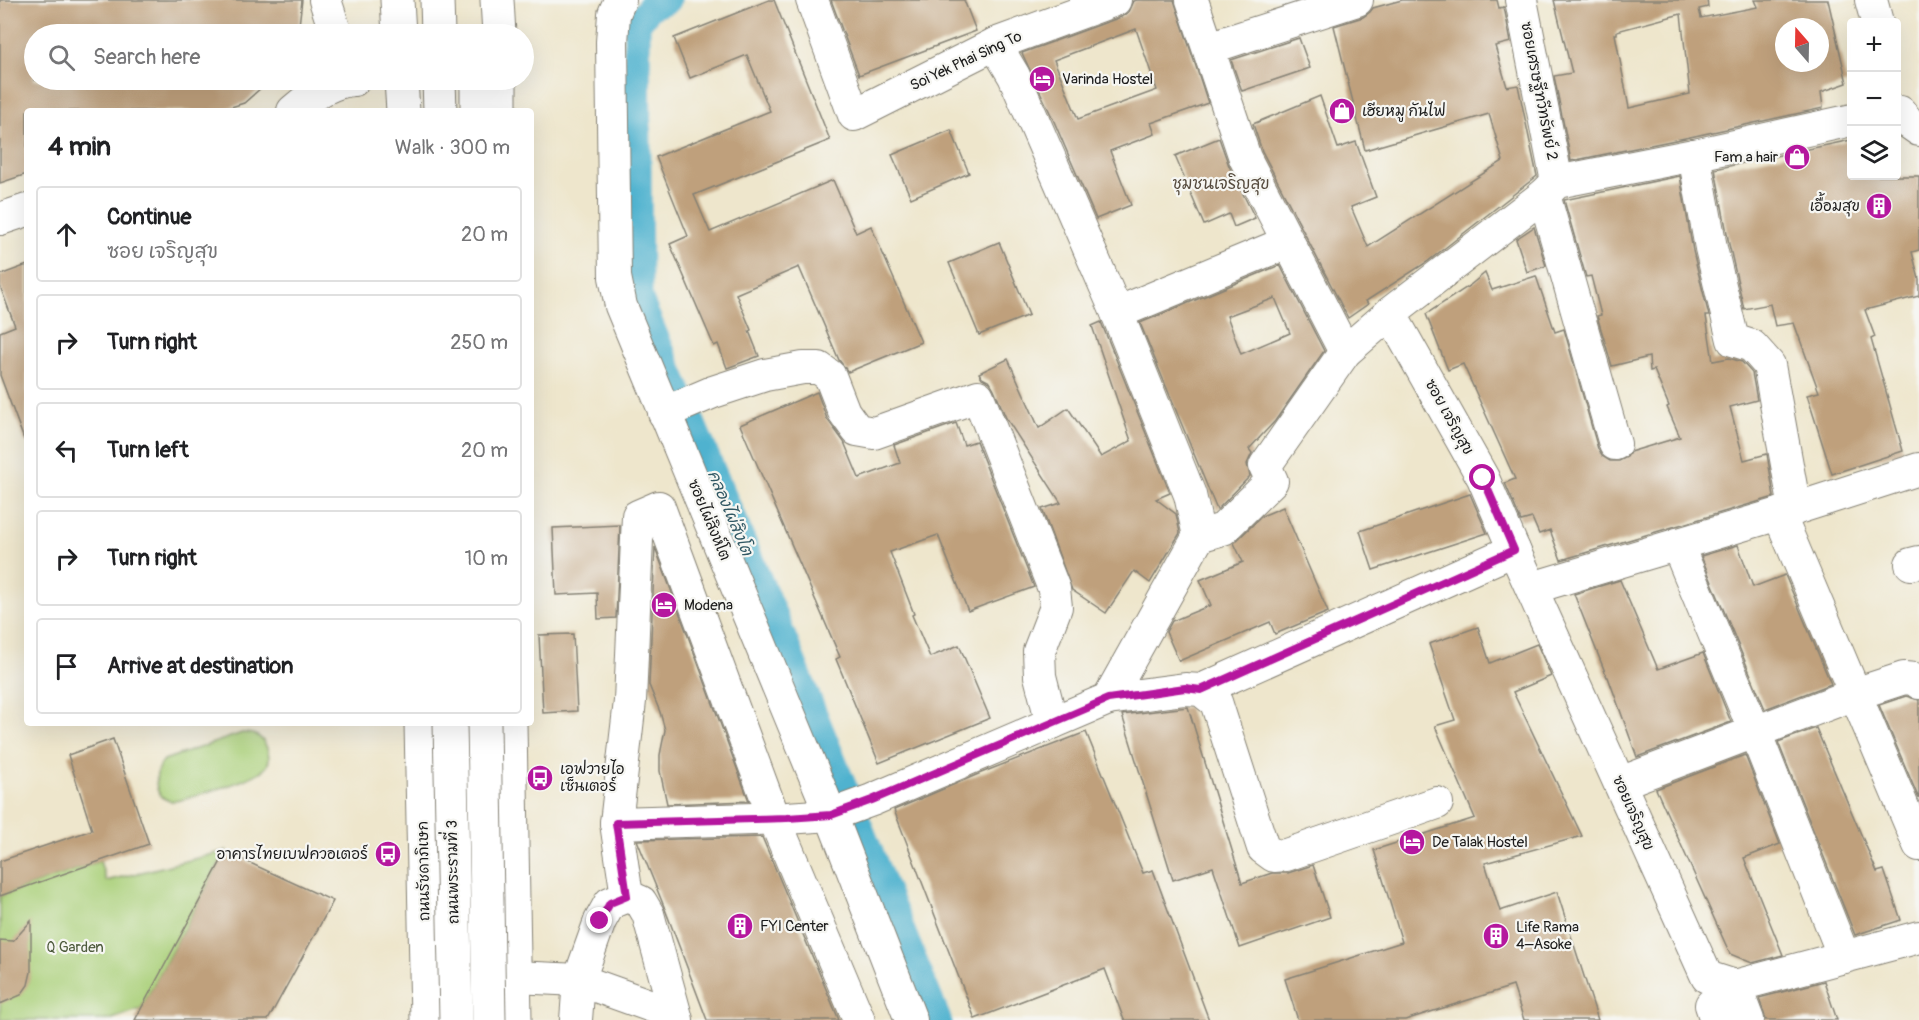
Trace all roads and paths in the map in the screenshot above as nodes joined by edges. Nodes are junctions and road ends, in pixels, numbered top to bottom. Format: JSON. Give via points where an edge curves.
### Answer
{"nodes":[{"id":1,"x":326,"y":0,"type":"edge"},
{"id":2,"x":397,"y":0,"type":"edge"},
{"id":3,"x":476,"y":0,"type":"edge"},
{"id":4,"x":497,"y":0,"type":"edge"},
{"id":5,"x":620,"y":0,"type":"edge"},
{"id":6,"x":812,"y":0,"type":"edge"},
{"id":7,"x":1114,"y":0,"type":"edge"},
{"id":8,"x":1192,"y":0,"type":"edge"},
{"id":9,"x":1357,"y":0,"type":"edge"},
{"id":10,"x":1521,"y":0,"type":"edge"},
{"id":11,"x":1871,"y":0,"type":"edge"},
{"id":12,"x":437,"y":1,"type":"edge"},
{"id":13,"x":1876,"y":18,"type":"edge"},
{"id":14,"x":333,"y":24,"type":"edge"},
{"id":15,"x":398,"y":24,"type":"edge"},
{"id":16,"x":438,"y":24,"type":"edge"},
{"id":17,"x":476,"y":24,"type":"edge"},
{"id":18,"x":498,"y":24,"type":"edge"},
{"id":19,"x":995,"y":44,"type":"junction"},
{"id":20,"x":1209,"y":48,"type":"junction"},
{"id":21,"x":323,"y":90,"type":"edge"},
{"id":22,"x":402,"y":90,"type":"edge"},
{"id":23,"x":439,"y":90,"type":"edge"},
{"id":24,"x":477,"y":90,"type":"edge"},
{"id":25,"x":500,"y":90,"type":"edge"},
{"id":26,"x":297,"y":108,"type":"edge"},
{"id":27,"x":403,"y":108,"type":"edge"},
{"id":28,"x":440,"y":108,"type":"edge"},
{"id":29,"x":477,"y":108,"type":"edge"},
{"id":30,"x":500,"y":108,"type":"edge"},
{"id":31,"x":1847,"y":121,"type":"edge"},
{"id":32,"x":1695,"y":155,"type":"junction"},
{"id":33,"x":1551,"y":189,"type":"junction"},
{"id":34,"x":24,"y":211,"type":"edge"},
{"id":35,"x":0,"y":219,"type":"edge"},
{"id":36,"x":1288,"y":242,"type":"junction"},
{"id":37,"x":1117,"y":313,"type":"junction"},
{"id":38,"x":1390,"y":313,"type":"junction"},
{"id":39,"x":1345,"y":352,"type":"junction"},
{"id":40,"x":671,"y":410,"type":"junction"},
{"id":41,"x":1615,"y":444,"type":"dead end"},
{"id":42,"x":1919,"y":469,"type":"edge"},
{"id":43,"x":1787,"y":512,"type":"junction"},
{"id":44,"x":1200,"y":536,"type":"junction"},
{"id":45,"x":1677,"y":544,"type":"junction"},
{"id":46,"x":1514,"y":550,"type":"junction"},
{"id":47,"x":1532,"y":588,"type":"junction"},
{"id":48,"x":1919,"y":683,"type":"edge"},
{"id":49,"x":1201,"y":690,"type":"junction"},
{"id":50,"x":1855,"y":694,"type":"junction"},
{"id":51,"x":1108,"y":699,"type":"junction"},
{"id":52,"x":1052,"y":723,"type":"junction"},
{"id":53,"x":421,"y":726,"type":"edge"},
{"id":54,"x":440,"y":726,"type":"edge"},
{"id":55,"x":450,"y":726,"type":"edge"},
{"id":56,"x":484,"y":726,"type":"edge"},
{"id":57,"x":486,"y":726,"type":"edge"},
{"id":58,"x":510,"y":726,"type":"edge"},
{"id":59,"x":1755,"y":732,"type":"junction"},
{"id":60,"x":1620,"y":783,"type":"junction"},
{"id":61,"x":1437,"y":803,"type":"dead end"},
{"id":62,"x":850,"y":808,"type":"junction"},
{"id":63,"x":774,"y":818,"type":"junction"},
{"id":64,"x":616,"y":823,"type":"junction"},
{"id":65,"x":1919,"y":845,"type":"edge"},
{"id":66,"x":627,"y":896,"type":"junction"},
{"id":67,"x":1919,"y":937,"type":"edge"},
{"id":68,"x":1844,"y":957,"type":"junction"},
{"id":69,"x":515,"y":977,"type":"junction"},
{"id":70,"x":579,"y":980,"type":"junction"},
{"id":71,"x":1735,"y":986,"type":"junction"},
{"id":72,"x":675,"y":1017,"type":"edge"},
{"id":73,"x":427,"y":1020,"type":"edge"},
{"id":74,"x":456,"y":1020,"type":"edge"},
{"id":75,"x":489,"y":1020,"type":"edge"},
{"id":76,"x":514,"y":1020,"type":"edge"},
{"id":77,"x":576,"y":1020,"type":"edge"},
{"id":78,"x":859,"y":1020,"type":"edge"},
{"id":79,"x":910,"y":1020,"type":"edge"},
{"id":80,"x":1748,"y":1020,"type":"edge"}],
"edges":[{"from":1,"to":14,"type":"street"},
{"from":2,"to":15,"type":"main road"},
{"from":3,"to":17,"type":"main road"},
{"from":4,"to":18,"type":"main road"},
{"from":5,"to":40,"type":"street","name":"ซอยไผ่สิงห์โต","via":[[614,14],[612,42],[615,277],[621,306]]},
{"from":6,"to":19,"type":"street","name":"Soi Yek Phai Sing To","via":[[854,115]]},
{"from":7,"to":19,"type":"street","name":"Soi Yek Phai Sing To"},
{"from":8,"to":20,"type":"street"},
{"from":9,"to":20,"type":"street"},
{"from":10,"to":33,"type":"street","name":"ซอยเศรษฐีทวีทรัพย์ 2"},
{"from":11,"to":13,"type":"street"},
{"from":12,"to":16,"type":"main road"},
{"from":19,"to":37,"type":"street","via":[[1014,76]]},
{"from":20,"to":36,"type":"street","via":[[1245,158]]},
{"from":21,"to":26,"type":"street"},
{"from":22,"to":27,"type":"main road"},
{"from":23,"to":28,"type":"main road"},
{"from":24,"to":29,"type":"main road"},
{"from":25,"to":30,"type":"main road"},
{"from":31,"to":32,"type":"street"},
{"from":32,"to":33,"type":"street"},
{"from":32,"to":43,"type":"street","via":[[1711,248],[1733,340],[1752,346],[1769,365]]},
{"from":33,"to":38,"type":"street"},
{"from":33,"to":41,"type":"street","name":"ซอยเศรษฐีทวีทรัพย์ 2"},
{"from":34,"to":35,"type":"street"},
{"from":36,"to":37,"type":"street"},
{"from":36,"to":39,"type":"street"},
{"from":37,"to":44,"type":"street","via":[[1190,495]]},
{"from":38,"to":39,"type":"street"},
{"from":38,"to":46,"type":"street","name":"ซอย เจริญสุข","via":[[1483,478]]},
{"from":39,"to":44,"type":"street","via":[[1265,466],[1272,481],[1223,529]]},
{"from":40,"to":52,"type":"street","via":[[765,375],[803,368],[819,368],[830,376],[844,412],[857,430],[874,432],[978,396],[1054,589],[1056,607],[1040,651],[1040,676]]},
{"from":40,"to":62,"type":"street","name":"ซอยไผ่สิงห์โต"},
{"from":42,"to":43,"type":"street"},
{"from":43,"to":45,"type":"street"},
{"from":43,"to":50,"type":"street"},
{"from":44,"to":51,"type":"street"},
{"from":45,"to":47,"type":"street"},
{"from":45,"to":59,"type":"street"},
{"from":46,"to":47,"type":"street","name":"ซอย เจริญสุข"},
{"from":46,"to":49,"type":"street"},
{"from":47,"to":60,"type":"street","name":"ซอยเจริญสุข"},
{"from":48,"to":50,"type":"street","via":[[1904,678]]},
{"from":49,"to":51,"type":"street","via":[[1185,688]]},
{"from":49,"to":61,"type":"street","via":[[1216,702],[1263,848],[1274,856]]},
{"from":50,"to":59,"type":"street"},
{"from":50,"to":65,"type":"street"},
{"from":51,"to":52,"type":"street"},
{"from":52,"to":62,"type":"street"},
{"from":53,"to":73,"type":"main road","name":"ถนนรัชดาภิเษก"},
{"from":54,"to":57,"type":"main road","via":[[455,733]]},
{"from":55,"to":74,"type":"main road","name":"ถนนพระรามที่ 3","bridge":true},
{"from":56,"to":75,"type":"main road","bridge":true},
{"from":58,"to":69,"type":"main road"},
{"from":59,"to":60,"type":"street"},
{"from":59,"to":68,"type":"street"},
{"from":60,"to":71,"type":"street","name":"ซอยเจริญสุข","via":[[1707,977]]},
{"from":62,"to":63,"type":"street"},
{"from":62,"to":79,"type":"street","name":"ซอยไผ่สิงห์โต"},
{"from":63,"to":64,"type":"street"},
{"from":63,"to":64,"type":"street","via":[[659,507],[638,516],[630,701]]},
{"from":63,"to":78,"type":"street"},
{"from":64,"to":66,"type":"street"},
{"from":66,"to":70,"type":"street","via":[[610,903]]},
{"from":66,"to":72,"type":"street","via":[[641,902],[648,914]]},
{"from":67,"to":68,"type":"street"},
{"from":68,"to":71,"type":"street"},
{"from":69,"to":70,"type":"street"},
{"from":69,"to":76,"type":"main road"},
{"from":70,"to":72,"type":"street"},
{"from":70,"to":77,"type":"street"},
{"from":71,"to":80,"type":"street"}]}
